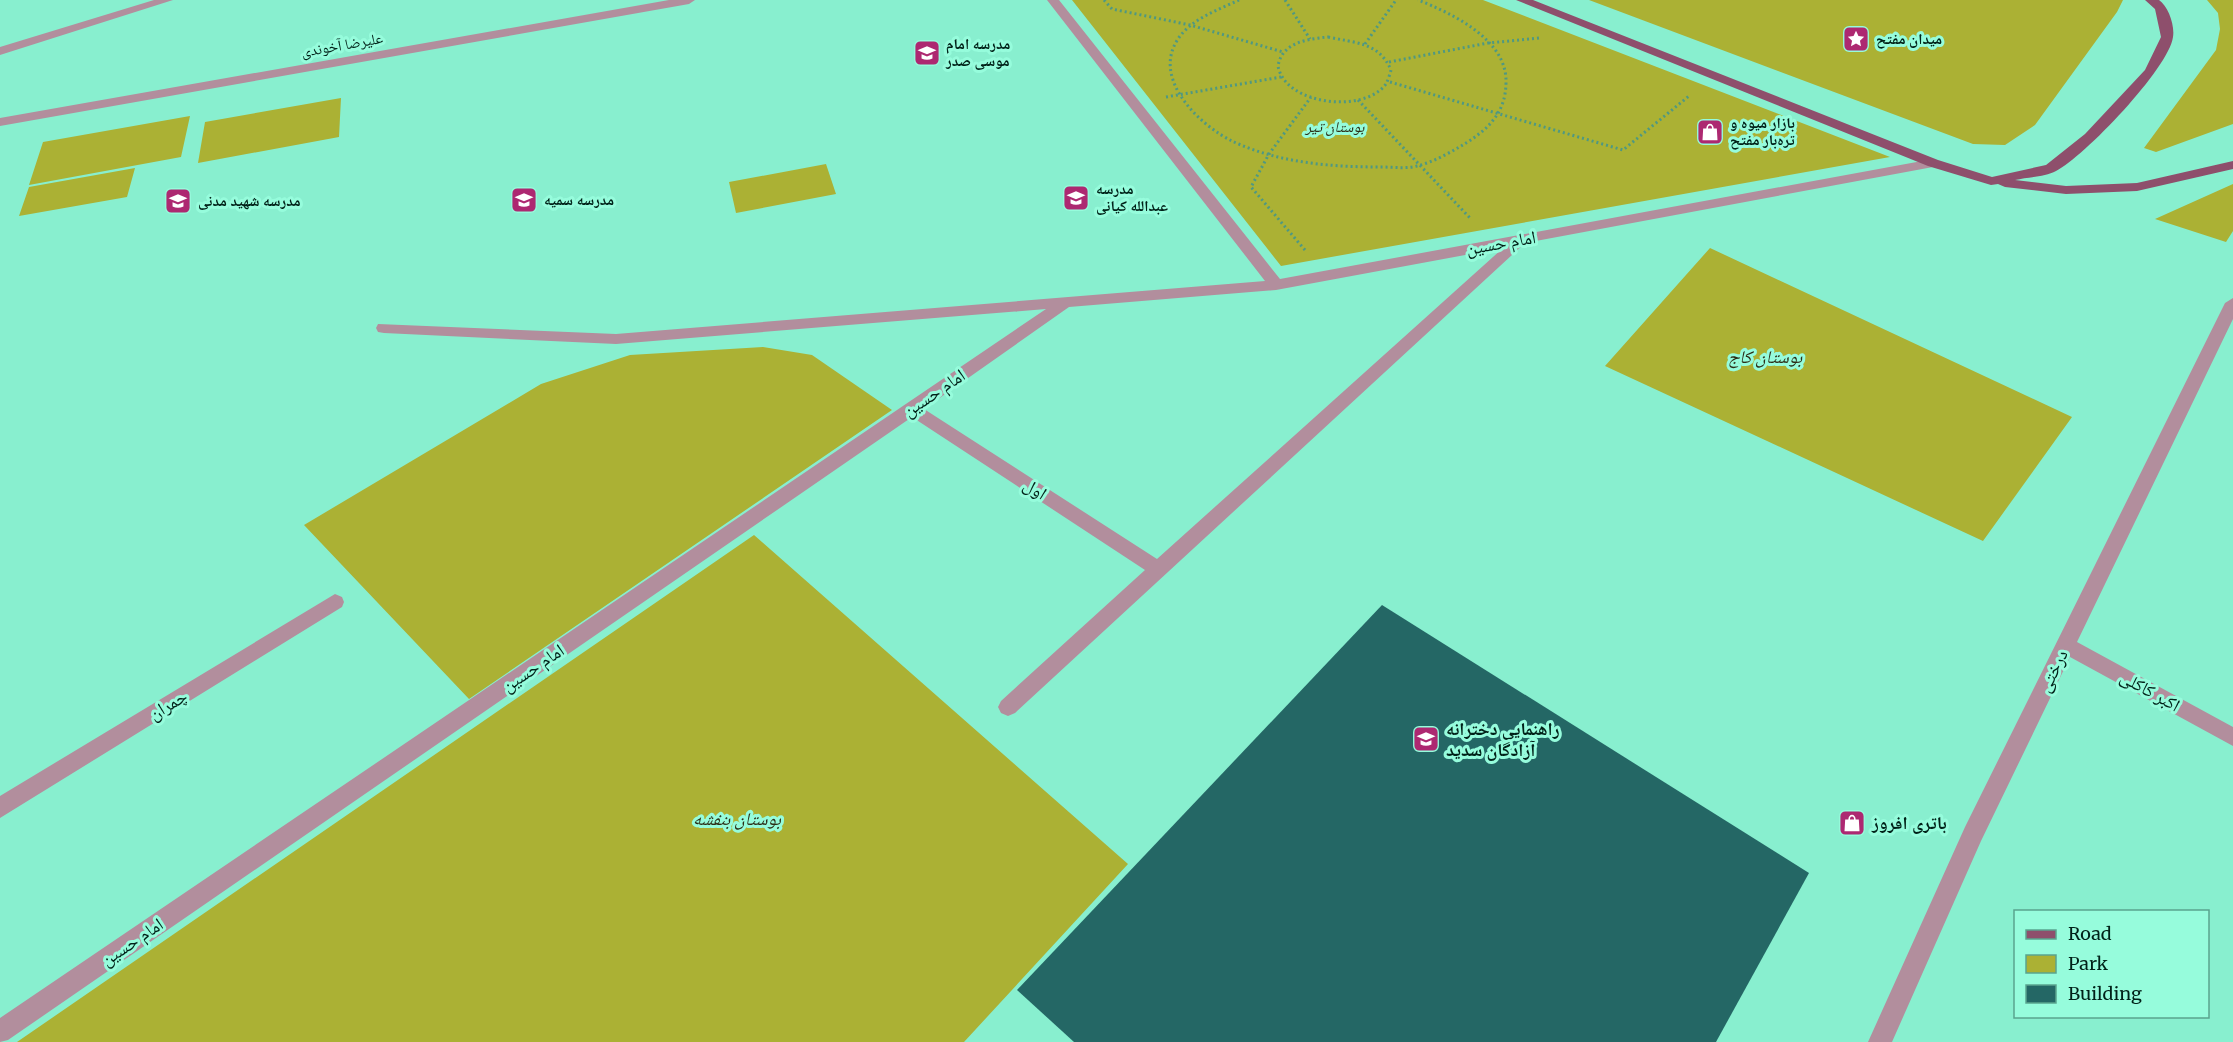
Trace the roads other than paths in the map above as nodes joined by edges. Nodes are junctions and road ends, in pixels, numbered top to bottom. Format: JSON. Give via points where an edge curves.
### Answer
{"nodes":[{"id":1,"x":167,"y":0,"type":"edge"},
{"id":2,"x":689,"y":0,"type":"edge"},
{"id":3,"x":1053,"y":0,"type":"edge"},
{"id":4,"x":1522,"y":0,"type":"edge"},
{"id":5,"x":2151,"y":0,"type":"edge"},
{"id":6,"x":0,"y":51,"type":"edge"},
{"id":7,"x":0,"y":122,"type":"edge"},
{"id":8,"x":1934,"y":163,"type":"junction"},
{"id":9,"x":2233,"y":165,"type":"edge"},
{"id":10,"x":1991,"y":181,"type":"junction"},
{"id":11,"x":1521,"y":239,"type":"junction"},
{"id":12,"x":1276,"y":285,"type":"junction"},
{"id":13,"x":1066,"y":303,"type":"junction"},
{"id":14,"x":2233,"y":303,"type":"edge"},
{"id":15,"x":384,"y":328,"type":"dead end"},
{"id":16,"x":912,"y":409,"type":"junction"},
{"id":17,"x":1159,"y":570,"type":"junction"},
{"id":18,"x":335,"y":602,"type":"dead end"},
{"id":19,"x":2066,"y":645,"type":"junction"},
{"id":20,"x":1008,"y":708,"type":"dead end"},
{"id":21,"x":2233,"y":736,"type":"edge"},
{"id":22,"x":0,"y":808,"type":"edge"},
{"id":23,"x":0,"y":1032,"type":"edge"},
{"id":24,"x":1880,"y":1042,"type":"edge"}],
"edges":[{"from":1,"to":6,"type":"street"},
{"from":2,"to":7,"type":"street","name":"علیرضا آخوندی"},
{"from":3,"to":12,"type":"street"},
{"from":4,"to":8,"type":"main road"},
{"from":5,"to":10,"type":"main road","via":[[2161,7],[2167,37],[2151,71],[2128,98],[2090,137],[2051,168]]},
{"from":8,"to":10,"type":"main road"},
{"from":8,"to":11,"type":"street","name":"امام حسین"},
{"from":9,"to":10,"type":"main road","via":[[2137,187],[2066,190]]},
{"from":11,"to":12,"type":"street","name":"امام حسین"},
{"from":11,"to":17,"type":"street"},
{"from":12,"to":13,"type":"street","name":"امام حسین"},
{"from":13,"to":15,"type":"street","name":"امام حسین","via":[[616,339]]},
{"from":13,"to":16,"type":"street","name":"امام حسین"},
{"from":14,"to":19,"type":"street","name":"درختی"},
{"from":16,"to":17,"type":"street","name":"اول"},
{"from":16,"to":23,"type":"street","name":"امام حسین"},
{"from":17,"to":20,"type":"street"},
{"from":18,"to":22,"type":"street","name":"چمران"},
{"from":19,"to":21,"type":"street","name":"اکبر کاکلی"},
{"from":19,"to":24,"type":"street","name":"درختی","via":[[1973,834]]}]}
